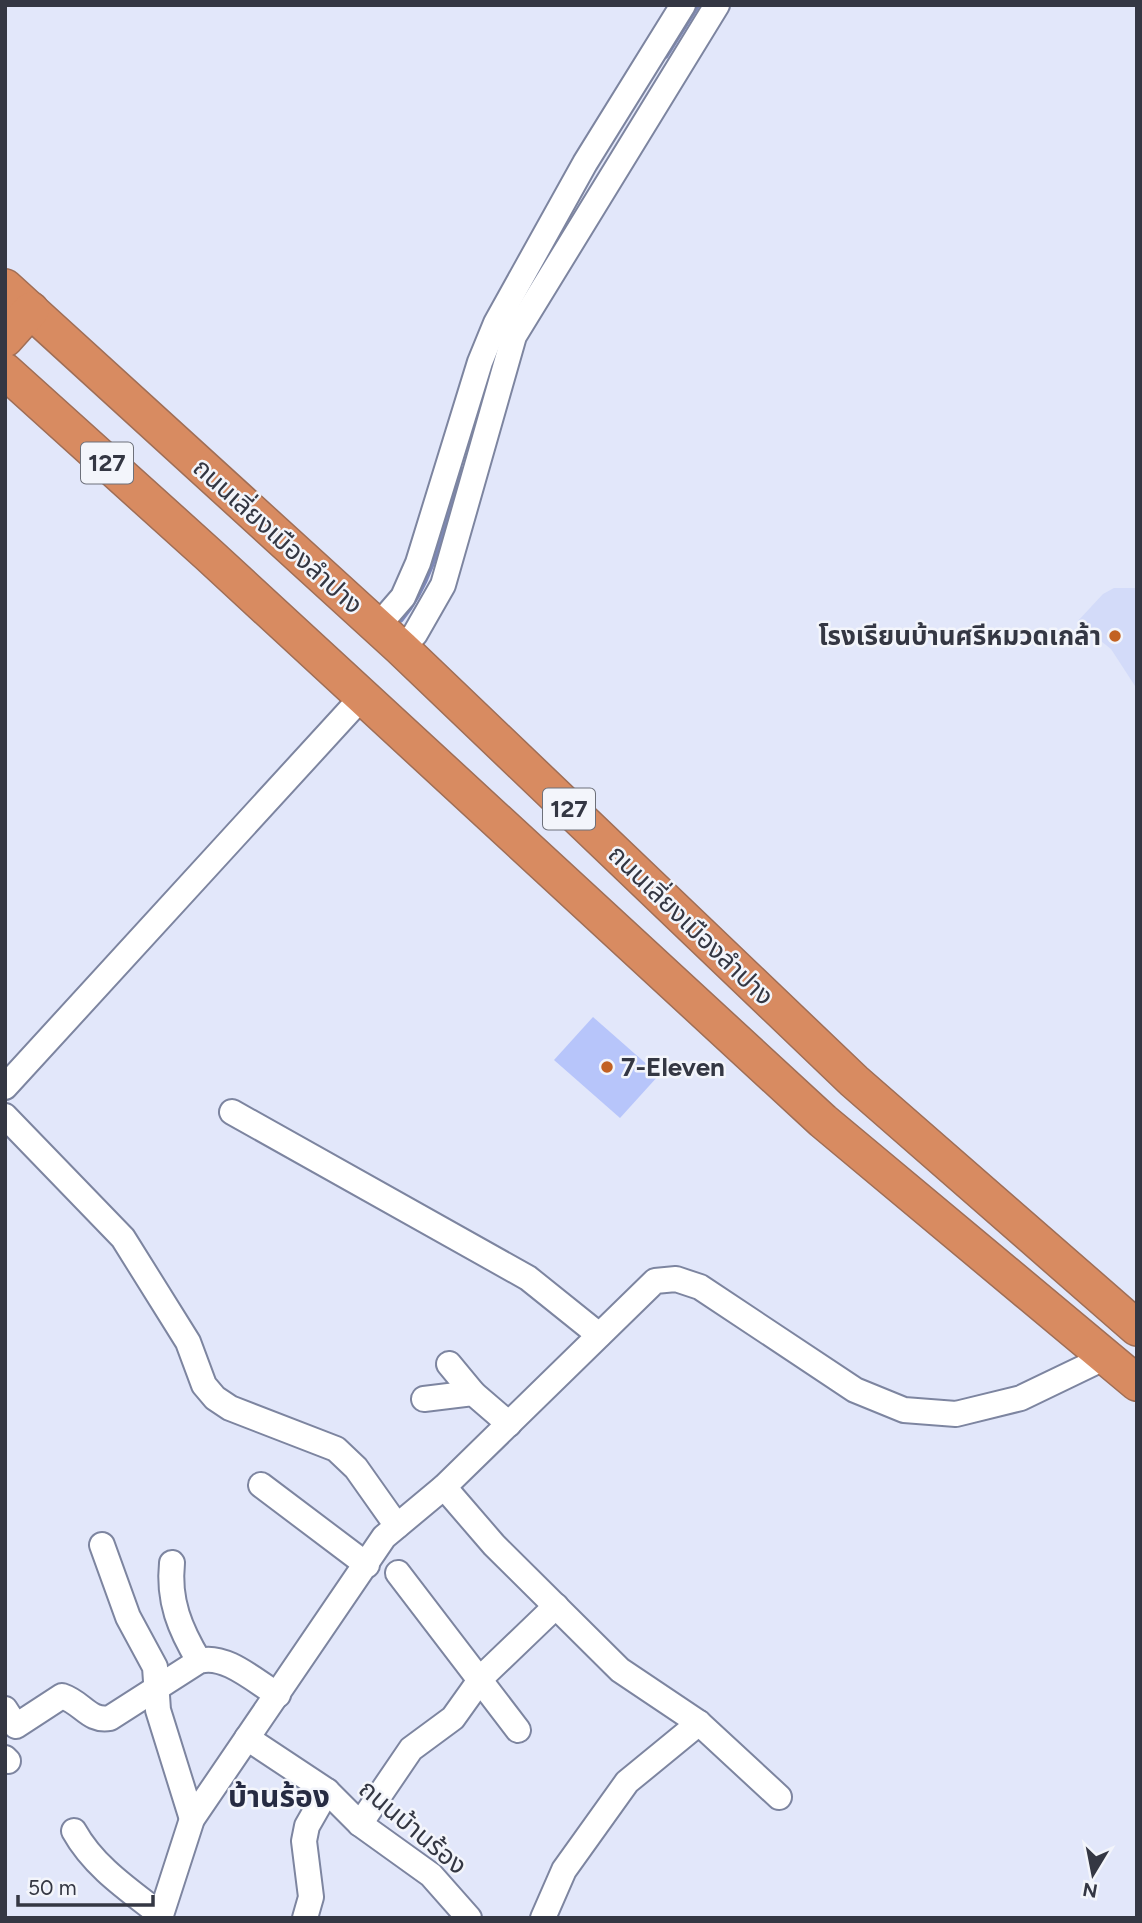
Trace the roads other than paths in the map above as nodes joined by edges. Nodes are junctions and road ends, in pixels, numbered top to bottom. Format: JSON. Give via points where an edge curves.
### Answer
{"nodes":[{"id":1,"x":683,"y":5,"type":"edge"},
{"id":2,"x":718,"y":5,"type":"edge"},
{"id":3,"x":585,"y":163,"type":"junction"},
{"id":4,"x":610,"y":179,"type":"junction"},
{"id":5,"x":5,"y":287,"type":"edge"},
{"id":6,"x":31,"y":310,"type":"junction"},
{"id":7,"x":505,"y":330,"type":"junction"},
{"id":8,"x":5,"y":339,"type":"edge"},
{"id":9,"x":5,"y":371,"type":"edge"},
{"id":10,"x":457,"y":438,"type":"junction"},
{"id":11,"x":483,"y":446,"type":"junction"},
{"id":12,"x":389,"y":637,"type":"junction"},
{"id":13,"x":363,"y":696,"type":"junction"},
{"id":14,"x":5,"y":1087,"type":"edge"},
{"id":15,"x":232,"y":1112,"type":"dead end"},
{"id":16,"x":5,"y":1116,"type":"edge"},
{"id":17,"x":1137,"y":1328,"type":"edge"},
{"id":18,"x":599,"y":1335,"type":"junction"},
{"id":19,"x":1104,"y":1358,"type":"junction"},
{"id":20,"x":449,"y":1364,"type":"dead end"},
{"id":21,"x":1137,"y":1383,"type":"edge"},
{"id":22,"x":473,"y":1393,"type":"junction"},
{"id":23,"x":424,"y":1399,"type":"dead end"},
{"id":24,"x":509,"y":1424,"type":"junction"},
{"id":25,"x":261,"y":1485,"type":"dead end"},
{"id":26,"x":444,"y":1487,"type":"junction"},
{"id":27,"x":397,"y":1526,"type":"junction"},
{"id":28,"x":102,"y":1545,"type":"dead end"},
{"id":29,"x":172,"y":1563,"type":"dead end"},
{"id":30,"x":367,"y":1565,"type":"junction"},
{"id":31,"x":398,"y":1573,"type":"dead end"},
{"id":32,"x":556,"y":1606,"type":"junction"},
{"id":33,"x":199,"y":1661,"type":"junction"},
{"id":34,"x":479,"y":1682,"type":"junction"},
{"id":35,"x":158,"y":1688,"type":"junction"},
{"id":36,"x":278,"y":1695,"type":"junction"},
{"id":37,"x":699,"y":1723,"type":"junction"},
{"id":38,"x":518,"y":1730,"type":"dead end"},
{"id":39,"x":8,"y":1738,"type":"edge"},
{"id":40,"x":247,"y":1738,"type":"junction"},
{"id":41,"x":327,"y":1791,"type":"junction"},
{"id":42,"x":779,"y":1797,"type":"dead end"},
{"id":43,"x":192,"y":1819,"type":"junction"},
{"id":44,"x":360,"y":1824,"type":"junction"},
{"id":45,"x":75,"y":1832,"type":"dead end"},
{"id":46,"x":160,"y":1916,"type":"edge"},
{"id":47,"x":304,"y":1918,"type":"edge"},
{"id":48,"x":469,"y":1918,"type":"edge"},
{"id":49,"x":543,"y":1918,"type":"edge"}],
"edges":[{"from":1,"to":3,"type":"street"},
{"from":2,"to":4,"type":"street"},
{"from":3,"to":4,"type":"street"},
{"from":3,"to":7,"type":"street"},
{"from":4,"to":7,"type":"street"},
{"from":5,"to":6,"type":"highway","name":"ถนนเลี่ยงเมืองลำปาง","number":"127"},
{"from":6,"to":8,"type":"highway"},
{"from":6,"to":12,"type":"highway","name":"ถนนเลี่ยงเมืองลำปาง","number":"127"},
{"from":7,"to":10,"type":"street"},
{"from":7,"to":11,"type":"street"},
{"from":9,"to":13,"type":"highway","name":"ถนนเลี่ยงเมืองลำปาง","number":"127"},
{"from":10,"to":11,"type":"street"},
{"from":10,"to":12,"type":"street","via":[[418,564]]},
{"from":11,"to":12,"type":"street","via":[[443,585],[415,634]]},
{"from":12,"to":17,"type":"highway","name":"ถนนเลี่ยงเมืองลำปาง","number":"127","via":[[854,1081]]},
{"from":13,"to":14,"type":"street"},
{"from":13,"to":19,"type":"highway","name":"ถนนเลี่ยงเมืองลำปาง","number":"127","via":[[823,1121]]},
{"from":15,"to":18,"type":"street","via":[[528,1278]]},
{"from":16,"to":27,"type":"street","via":[[123,1238],[188,1342],[204,1385],[215,1398],[336,1449],[356,1468]]},
{"from":18,"to":19,"type":"street","via":[[655,1282],[676,1279],[700,1287],[855,1390],[904,1410],[956,1414],[1021,1398]]},
{"from":18,"to":24,"type":"street"},
{"from":19,"to":21,"type":"highway","name":"ถนนเลี่ยงเมืองลำปาง","number":"127"},
{"from":20,"to":22,"type":"street"},
{"from":22,"to":23,"type":"street"},
{"from":22,"to":24,"type":"street"},
{"from":24,"to":26,"type":"street"},
{"from":25,"to":30,"type":"street"},
{"from":26,"to":27,"type":"street"},
{"from":26,"to":32,"type":"street"},
{"from":27,"to":30,"type":"street","via":[[384,1537]]},
{"from":28,"to":35,"type":"street","via":[[128,1617],[155,1667]]},
{"from":29,"to":33,"type":"street","via":[[170,1585],[178,1625]]},
{"from":30,"to":36,"type":"street"},
{"from":31,"to":34,"type":"street"},
{"from":32,"to":34,"type":"street"},
{"from":32,"to":37,"type":"street","via":[[620,1670]]},
{"from":33,"to":35,"type":"street"},
{"from":33,"to":36,"type":"street","via":[[215,1658]]},
{"from":34,"to":38,"type":"street"},
{"from":34,"to":44,"type":"street","via":[[453,1718],[411,1749]]},
{"from":35,"to":39,"type":"street","via":[[100,1720],[78,1701],[62,1696]]},
{"from":35,"to":43,"type":"street","via":[[158,1710]]},
{"from":36,"to":40,"type":"street"},
{"from":37,"to":42,"type":"street"},
{"from":37,"to":49,"type":"street","via":[[627,1782],[564,1870]]},
{"from":40,"to":41,"type":"street","name":"ถนนบ้านร้อง"},
{"from":40,"to":43,"type":"street"},
{"from":41,"to":44,"type":"street","name":"ถนนบ้านร้อง"},
{"from":41,"to":47,"type":"street","via":[[307,1826],[304,1841],[310,1897]]},
{"from":43,"to":46,"type":"street"},
{"from":44,"to":48,"type":"street","name":"ถนนบ้านร้อง","via":[[431,1875]]},
{"from":45,"to":46,"type":"street","via":[[85,1850],[118,1883]]}]}
